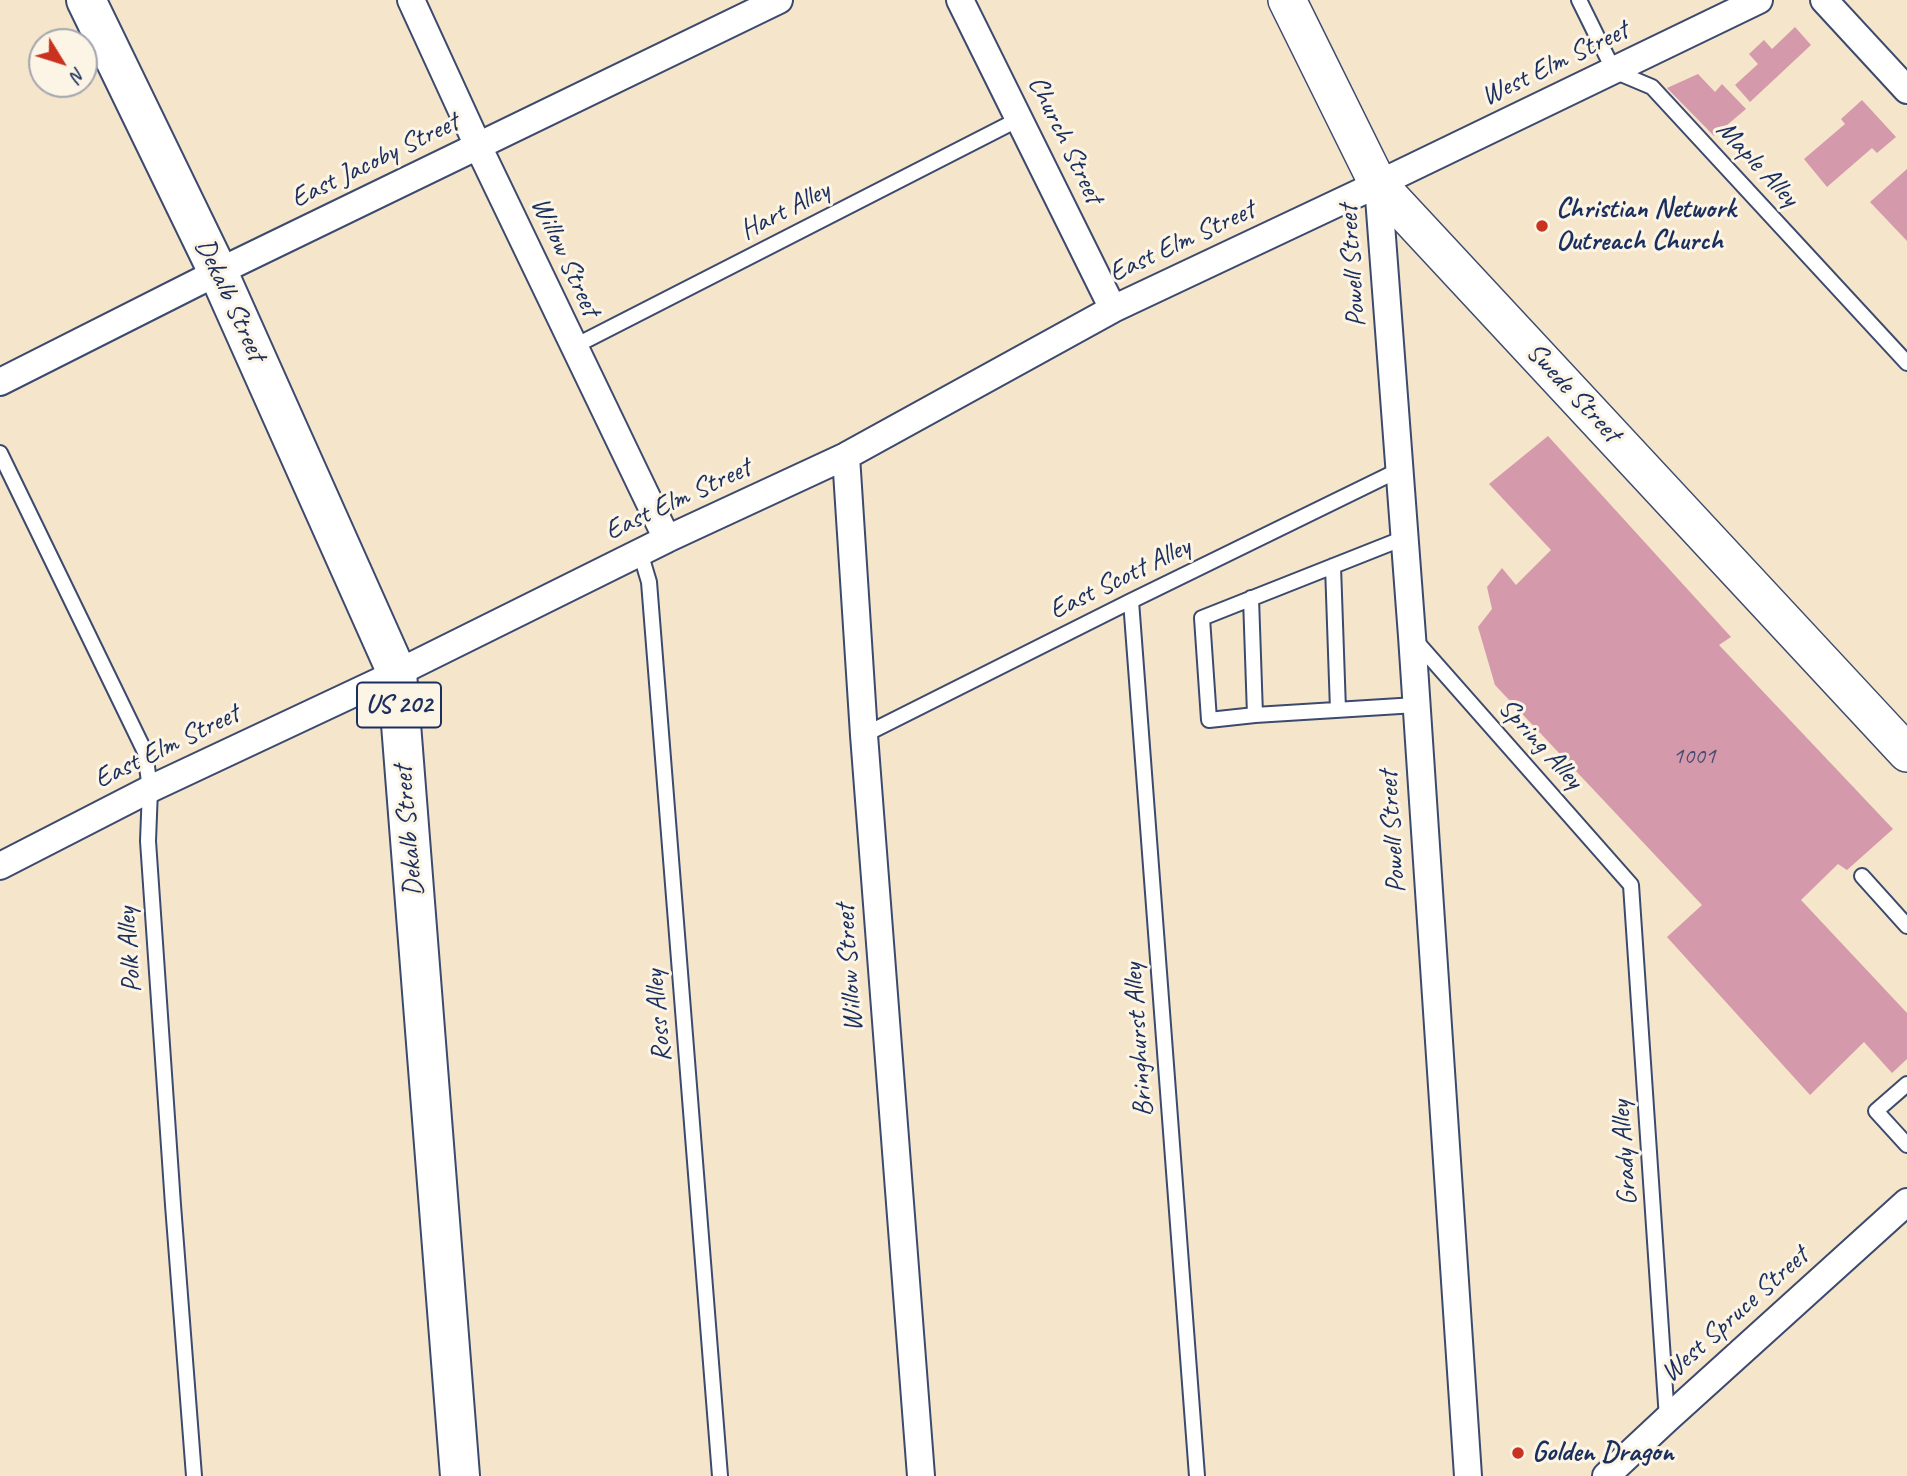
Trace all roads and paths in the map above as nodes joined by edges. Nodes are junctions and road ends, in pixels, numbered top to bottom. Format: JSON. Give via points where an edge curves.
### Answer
{"nodes":[{"id":1,"x":86,"y":0,"type":"edge"},
{"id":2,"x":411,"y":0,"type":"edge"},
{"id":3,"x":779,"y":0,"type":"edge"},
{"id":4,"x":960,"y":0,"type":"edge"},
{"id":5,"x":1287,"y":0,"type":"edge"},
{"id":6,"x":1579,"y":0,"type":"edge"},
{"id":7,"x":1759,"y":0,"type":"edge"},
{"id":8,"x":1824,"y":0,"type":"edge"},
{"id":9,"x":1614,"y":71,"type":"junction"},
{"id":10,"x":1907,"y":90,"type":"edge"},
{"id":11,"x":1019,"y":119,"type":"junction"},
{"id":12,"x":478,"y":146,"type":"junction"},
{"id":13,"x":1378,"y":184,"type":"junction"},
{"id":14,"x":218,"y":272,"type":"junction"},
{"id":15,"x":1114,"y":309,"type":"junction"},
{"id":16,"x":573,"y":347,"type":"junction"},
{"id":17,"x":1907,"y":363,"type":"edge"},
{"id":18,"x":0,"y":382,"type":"edge"},
{"id":19,"x":0,"y":453,"type":"edge"},
{"id":20,"x":846,"y":456,"type":"junction"},
{"id":21,"x":1399,"y":470,"type":"junction"},
{"id":22,"x":1404,"y":538,"type":"junction"},
{"id":23,"x":667,"y":539,"type":"junction"},
{"id":24,"x":640,"y":552,"type":"junction"},
{"id":25,"x":1333,"y":566,"type":"junction"},
{"id":26,"x":1251,"y":598,"type":"junction"},
{"id":27,"x":1131,"y":601,"type":"junction"},
{"id":28,"x":1412,"y":636,"type":"junction"},
{"id":29,"x":397,"y":673,"type":"junction"},
{"id":30,"x":1416,"y":705,"type":"junction"},
{"id":31,"x":1338,"y":710,"type":"junction"},
{"id":32,"x":1255,"y":715,"type":"junction"},
{"id":33,"x":864,"y":735,"type":"junction"},
{"id":34,"x":1907,"y":752,"type":"edge"},
{"id":35,"x":150,"y":789,"type":"junction"},
{"id":36,"x":0,"y":866,"type":"edge"},
{"id":37,"x":1862,"y":876,"type":"dead end"},
{"id":38,"x":1632,"y":885,"type":"joint"},
{"id":39,"x":1907,"y":926,"type":"edge"},
{"id":40,"x":1907,"y":1084,"type":"edge"},
{"id":41,"x":1907,"y":1145,"type":"edge"},
{"id":42,"x":1907,"y":1202,"type":"edge"},
{"id":43,"x":1667,"y":1419,"type":"junction"},
{"id":44,"x":194,"y":1476,"type":"edge"},
{"id":45,"x":460,"y":1476,"type":"edge"},
{"id":46,"x":720,"y":1476,"type":"edge"},
{"id":47,"x":921,"y":1476,"type":"edge"},
{"id":48,"x":1197,"y":1476,"type":"edge"},
{"id":49,"x":1468,"y":1476,"type":"edge"},
{"id":50,"x":1606,"y":1476,"type":"edge"}],
"edges":[{"from":1,"to":14,"type":"highway","name":"Dekalb Street","number":"US 202"},
{"from":2,"to":12,"type":"street","name":"Willow Street"},
{"from":3,"to":12,"type":"street","name":"East Jacoby Street"},
{"from":4,"to":11,"type":"street","name":"Church Street"},
{"from":5,"to":13,"type":"street","name":"Swede Street"},
{"from":6,"to":9,"type":"lane"},
{"from":7,"to":9,"type":"street","name":"West Elm Street"},
{"from":8,"to":10,"type":"street"},
{"from":9,"to":13,"type":"street","name":"West Elm Street"},
{"from":9,"to":17,"type":"lane","name":"Maple Alley","via":[[1652,87]]},
{"from":11,"to":15,"type":"street","name":"Church Street"},
{"from":11,"to":16,"type":"lane","name":"Hart Alley"},
{"from":12,"to":14,"type":"street","name":"East Jacoby Street"},
{"from":12,"to":16,"type":"street","name":"Willow Street"},
{"from":13,"to":15,"type":"street","name":"East Elm Street"},
{"from":13,"to":21,"type":"street","name":"Powell Street"},
{"from":13,"to":34,"type":"street","name":"Swede Street"},
{"from":14,"to":18,"type":"street","name":"East Jacoby Street"},
{"from":14,"to":29,"type":"highway","name":"Dekalb Street","number":"US 202"},
{"from":15,"to":20,"type":"street","name":"East Elm Street"},
{"from":16,"to":23,"type":"street","name":"Willow Street"},
{"from":19,"to":35,"type":"lane","name":"Polk Alley","via":[[145,752]]},
{"from":20,"to":23,"type":"street","name":"East Elm Street"},
{"from":20,"to":33,"type":"street","name":"Willow Street"},
{"from":21,"to":22,"type":"street","name":"Powell Street"},
{"from":21,"to":27,"type":"lane","name":"East Scott Alley"},
{"from":22,"to":25,"type":"lane"},
{"from":22,"to":28,"type":"street","name":"Powell Street"},
{"from":23,"to":24,"type":"street","name":"East Elm Street"},
{"from":24,"to":29,"type":"street","name":"East Elm Street"},
{"from":24,"to":46,"type":"lane","name":"Ross Alley","via":[[649,582]]},
{"from":25,"to":26,"type":"lane"},
{"from":25,"to":31,"type":"lane"},
{"from":26,"to":32,"type":"lane"},
{"from":26,"to":32,"type":"lane","via":[[1202,618],[1209,720]]},
{"from":27,"to":33,"type":"lane","name":"East Scott Alley"},
{"from":27,"to":48,"type":"lane","name":"Bringhurst Alley"},
{"from":28,"to":30,"type":"street","name":"Powell Street"},
{"from":28,"to":38,"type":"lane","name":"Spring Alley"},
{"from":29,"to":35,"type":"street","name":"East Elm Street"},
{"from":29,"to":45,"type":"highway","name":"Dekalb Street","number":"US 202"},
{"from":30,"to":31,"type":"lane"},
{"from":30,"to":49,"type":"street","name":"Powell Street"},
{"from":31,"to":32,"type":"lane"},
{"from":33,"to":47,"type":"street","name":"Willow Street"},
{"from":35,"to":36,"type":"street","name":"East Elm Street"},
{"from":35,"to":44,"type":"lane","name":"Polk Alley","via":[[148,841]]},
{"from":37,"to":39,"type":"lane"},
{"from":38,"to":43,"type":"lane","name":"Grady Alley"},
{"from":40,"to":41,"type":"lane","via":[[1876,1111]]},
{"from":42,"to":43,"type":"street","name":"West Spruce Street"},
{"from":43,"to":50,"type":"street","name":"West Spruce Street"}]}
